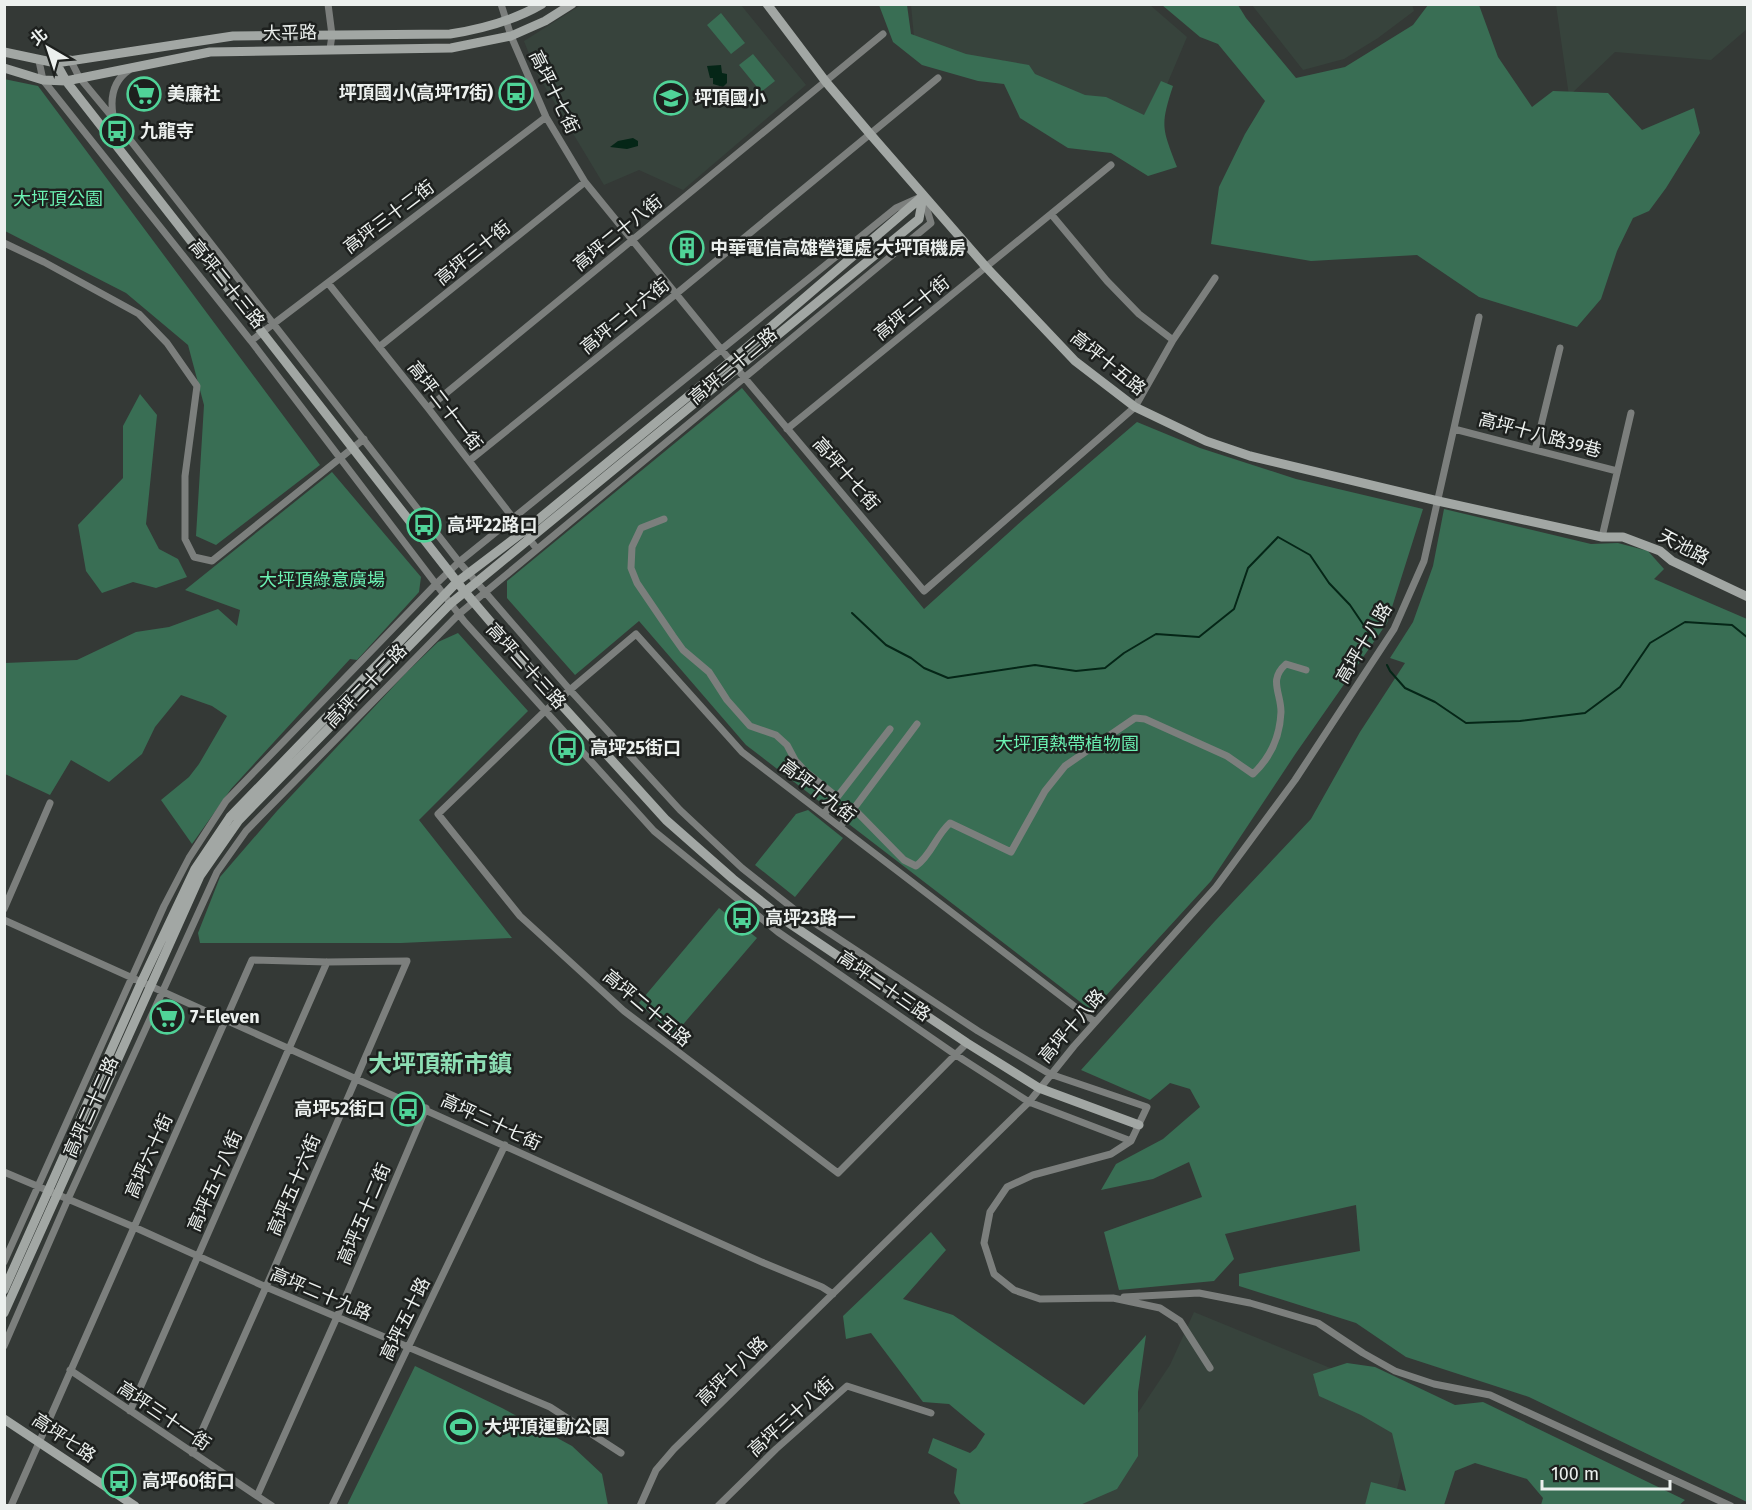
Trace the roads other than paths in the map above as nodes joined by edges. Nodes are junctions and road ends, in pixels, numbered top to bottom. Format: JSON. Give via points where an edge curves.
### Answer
{"nodes":[{"id":1,"x":328,"y":4,"type":"edge"},
{"id":2,"x":501,"y":4,"type":"edge"},
{"id":3,"x":542,"y":4,"type":"edge"},
{"id":4,"x":572,"y":4,"type":"edge"},
{"id":5,"x":767,"y":4,"type":"edge"},
{"id":6,"x":507,"y":21,"type":"junction"},
{"id":7,"x":883,"y":34,"type":"dead end"},
{"id":8,"x":332,"y":35,"type":"junction"},
{"id":9,"x":511,"y":36,"type":"junction"},
{"id":10,"x":330,"y":49,"type":"junction"},
{"id":11,"x":4,"y":52,"type":"edge"},
{"id":12,"x":70,"y":59,"type":"junction"},
{"id":13,"x":39,"y":60,"type":"junction"},
{"id":14,"x":56,"y":63,"type":"junction"},
{"id":15,"x":135,"y":66,"type":"junction"},
{"id":16,"x":4,"y":68,"type":"edge"},
{"id":17,"x":80,"y":77,"type":"junction"},
{"id":18,"x":938,"y":78,"type":"dead end"},
{"id":19,"x":43,"y":80,"type":"junction"},
{"id":20,"x":66,"y":81,"type":"junction"},
{"id":21,"x":826,"y":82,"type":"junction"},
{"id":22,"x":546,"y":117,"type":"junction"},
{"id":23,"x":113,"y":118,"type":"junction"},
{"id":24,"x":871,"y":135,"type":"junction"},
{"id":25,"x":1112,"y":165,"type":"dead end"},
{"id":26,"x":585,"y":182,"type":"junction"},
{"id":27,"x":923,"y":196,"type":"junction"},
{"id":28,"x":1051,"y":214,"type":"junction"},
{"id":29,"x":632,"y":241,"type":"junction"},
{"id":30,"x":4,"y":243,"type":"edge"},
{"id":31,"x":986,"y":267,"type":"junction"},
{"id":32,"x":1215,"y":278,"type":"dead end"},
{"id":33,"x":328,"y":282,"type":"junction"},
{"id":34,"x":676,"y":294,"type":"junction"},
{"id":35,"x":1479,"y":317,"type":"dead end"},
{"id":36,"x":273,"y":325,"type":"junction"},
{"id":37,"x":263,"y":332,"type":"junction"},
{"id":38,"x":1173,"y":340,"type":"junction"},
{"id":39,"x":251,"y":341,"type":"junction"},
{"id":40,"x":379,"y":347,"type":"junction"},
{"id":41,"x":1560,"y":348,"type":"dead end"},
{"id":42,"x":721,"y":349,"type":"junction"},
{"id":43,"x":731,"y":361,"type":"junction"},
{"id":44,"x":738,"y":370,"type":"junction"},
{"id":45,"x":744,"y":378,"type":"junction"},
{"id":46,"x":1135,"y":407,"type":"junction"},
{"id":47,"x":428,"y":408,"type":"junction"},
{"id":48,"x":1631,"y":413,"type":"dead end"},
{"id":49,"x":787,"y":429,"type":"junction"},
{"id":50,"x":1454,"y":429,"type":"junction"},
{"id":51,"x":364,"y":440,"type":"junction"},
{"id":52,"x":354,"y":448,"type":"junction"},
{"id":53,"x":1535,"y":450,"type":"junction"},
{"id":54,"x":339,"y":458,"type":"junction"},
{"id":55,"x":469,"y":461,"type":"junction"},
{"id":56,"x":1617,"y":471,"type":"junction"},
{"id":57,"x":1438,"y":501,"type":"junction"},
{"id":58,"x":664,"y":519,"type":"dead end"},
{"id":59,"x":513,"y":520,"type":"junction"},
{"id":60,"x":523,"y":532,"type":"junction"},
{"id":61,"x":1602,"y":537,"type":"junction"},
{"id":62,"x":529,"y":540,"type":"junction"},
{"id":63,"x":537,"y":549,"type":"junction"},
{"id":64,"x":459,"y":562,"type":"junction"},
{"id":65,"x":449,"y":572,"type":"junction"},
{"id":66,"x":468,"y":572,"type":"junction"},
{"id":67,"x":457,"y":582,"type":"junction"},
{"id":68,"x":476,"y":583,"type":"junction"},
{"id":69,"x":436,"y":584,"type":"junction"},
{"id":70,"x":465,"y":592,"type":"junction"},
{"id":71,"x":484,"y":592,"type":"junction"},
{"id":72,"x":443,"y":595,"type":"junction"},
{"id":73,"x":1748,"y":597,"type":"edge"},
{"id":74,"x":473,"y":602,"type":"junction"},
{"id":75,"x":450,"y":604,"type":"junction"},
{"id":76,"x":459,"y":614,"type":"junction"},
{"id":77,"x":1306,"y":670,"type":"dead end"},
{"id":78,"x":570,"y":690,"type":"junction"},
{"id":79,"x":558,"y":700,"type":"junction"},
{"id":80,"x":545,"y":711,"type":"junction"},
{"id":81,"x":917,"y":724,"type":"dead end"},
{"id":82,"x":890,"y":729,"type":"dead end"},
{"id":83,"x":837,"y":797,"type":"junction"},
{"id":84,"x":50,"y":802,"type":"dead end"},
{"id":85,"x":854,"y":809,"type":"junction"},
{"id":86,"x":824,"y":814,"type":"junction"},
{"id":87,"x":840,"y":827,"type":"junction"},
{"id":88,"x":4,"y":909,"type":"edge"},
{"id":89,"x":4,"y":920,"type":"edge"},
{"id":90,"x":407,"y":961,"type":"joint"},
{"id":91,"x":327,"y":962,"type":"junction"},
{"id":92,"x":132,"y":978,"type":"junction"},
{"id":93,"x":141,"y":983,"type":"junction"},
{"id":94,"x":151,"y":987,"type":"junction"},
{"id":95,"x":161,"y":991,"type":"junction"},
{"id":96,"x":225,"y":1020,"type":"junction"},
{"id":97,"x":1095,"y":1022,"type":"junction"},
{"id":98,"x":967,"y":1042,"type":"junction"},
{"id":99,"x":290,"y":1048,"type":"junction"},
{"id":100,"x":956,"y":1055,"type":"junction"},
{"id":101,"x":1050,"y":1074,"type":"junction"},
{"id":102,"x":356,"y":1077,"type":"junction"},
{"id":103,"x":1039,"y":1088,"type":"junction"},
{"id":104,"x":1029,"y":1102,"type":"junction"},
{"id":105,"x":426,"y":1108,"type":"junction"},
{"id":106,"x":1139,"y":1125,"type":"junction"},
{"id":107,"x":1131,"y":1141,"type":"junction"},
{"id":108,"x":505,"y":1145,"type":"junction"},
{"id":109,"x":4,"y":1172,"type":"edge"},
{"id":110,"x":38,"y":1186,"type":"junction"},
{"id":111,"x":59,"y":1195,"type":"junction"},
{"id":112,"x":134,"y":1227,"type":"junction"},
{"id":113,"x":198,"y":1256,"type":"junction"},
{"id":114,"x":4,"y":1262,"type":"edge"},
{"id":115,"x":266,"y":1287,"type":"junction"},
{"id":116,"x":4,"y":1290,"type":"edge"},
{"id":117,"x":833,"y":1294,"type":"junction"},
{"id":118,"x":1113,"y":1298,"type":"junction"},
{"id":119,"x":4,"y":1312,"type":"edge"},
{"id":120,"x":337,"y":1317,"type":"junction"},
{"id":121,"x":4,"y":1346,"type":"edge"},
{"id":122,"x":408,"y":1347,"type":"junction"},
{"id":123,"x":1210,"y":1368,"type":"dead end"},
{"id":124,"x":70,"y":1370,"type":"junction"},
{"id":125,"x":130,"y":1411,"type":"junction"},
{"id":126,"x":931,"y":1413,"type":"dead end"},
{"id":127,"x":4,"y":1419,"type":"edge"},
{"id":128,"x":39,"y":1441,"type":"junction"},
{"id":129,"x":192,"y":1453,"type":"junction"},
{"id":130,"x":621,"y":1453,"type":"dead end"},
{"id":131,"x":257,"y":1496,"type":"junction"},
{"id":132,"x":11,"y":1506,"type":"edge"},
{"id":133,"x":135,"y":1506,"type":"edge"},
{"id":134,"x":272,"y":1506,"type":"edge"},
{"id":135,"x":332,"y":1506,"type":"edge"},
{"id":136,"x":640,"y":1506,"type":"edge"},
{"id":137,"x":718,"y":1506,"type":"edge"},
{"id":138,"x":1731,"y":1506,"type":"edge"}],
"edges":[{"from":1,"to":8,"type":"street"},
{"from":2,"to":6,"type":"street","name":"高坪十七街"},
{"from":3,"to":6,"type":"street","name":"大平路"},
{"from":4,"to":9,"type":"street","name":"大平路"},
{"from":5,"to":21,"type":"street","name":"高坪十五路"},
{"from":6,"to":8,"type":"street","name":"大平路","via":[[450,34]]},
{"from":6,"to":9,"type":"street","name":"高坪十七街"},
{"from":7,"to":21,"type":"street","name":"高坪二十八街"},
{"from":8,"to":10,"type":"street"},
{"from":8,"to":12,"type":"street","name":"大平路","via":[[233,36]]},
{"from":9,"to":10,"type":"street","name":"大平路","via":[[451,48]]},
{"from":9,"to":22,"type":"street","name":"高坪十七街"},
{"from":10,"to":15,"type":"street","name":"大平路","via":[[210,52]]},
{"from":11,"to":13,"type":"street","name":"大平路"},
{"from":12,"to":14,"type":"street","name":"大平路"},
{"from":12,"to":17,"type":"street","name":"高坪二十三路"},
{"from":13,"to":14,"type":"street","name":"大平路"},
{"from":13,"to":19,"type":"street","name":"高坪二十三路"},
{"from":14,"to":20,"type":"street","name":"高坪二十三路"},
{"from":15,"to":17,"type":"street","name":"大平路"},
{"from":15,"to":23,"type":"street","via":[[117,82],[112,94]]},
{"from":16,"to":19,"type":"street","name":"大平路"},
{"from":17,"to":20,"type":"street","name":"大平路"},
{"from":17,"to":23,"type":"street","name":"高坪二十三路"},
{"from":18,"to":24,"type":"street","name":"高坪二十六街"},
{"from":19,"to":20,"type":"street","name":"大平路"},
{"from":19,"to":39,"type":"street","name":"高坪二十三路"},
{"from":20,"to":37,"type":"street","name":"高坪二十三路"},
{"from":21,"to":24,"type":"street","name":"高坪十五路"},
{"from":21,"to":29,"type":"street","name":"高坪二十八街"},
{"from":22,"to":26,"type":"street","name":"高坪十七街"},
{"from":22,"to":33,"type":"street","name":"高坪三十二街"},
{"from":23,"to":36,"type":"street","name":"高坪二十三路"},
{"from":24,"to":27,"type":"street","name":"高坪十五路"},
{"from":24,"to":34,"type":"street","name":"高坪二十六街"},
{"from":25,"to":28,"type":"street","name":"高坪二十街"},
{"from":26,"to":29,"type":"street","name":"高坪十七街"},
{"from":26,"to":40,"type":"street","name":"高坪三十街"},
{"from":27,"to":31,"type":"street","name":"高坪十五路"},
{"from":27,"to":42,"type":"street","name":"高坪二十二路","via":[[896,208]]},
{"from":27,"to":43,"type":"street","name":"高坪二十二路"},
{"from":27,"to":44,"type":"street","name":"高坪二十二路","via":[[919,219]]},
{"from":27,"to":45,"type":"street","name":"高坪二十二路","via":[[931,223]]},
{"from":28,"to":31,"type":"street","name":"高坪二十街"},
{"from":28,"to":38,"type":"street","via":[[1139,314]]},
{"from":29,"to":34,"type":"street","name":"高坪十七街"},
{"from":29,"to":47,"type":"street","name":"高坪二十八街"},
{"from":30,"to":54,"type":"street","via":[[138,314],[167,343],[197,386],[185,476],[185,539],[194,557],[212,561]]},
{"from":31,"to":46,"type":"street","name":"高坪十五路","via":[[1075,361]]},
{"from":31,"to":49,"type":"street","name":"高坪二十街"},
{"from":32,"to":38,"type":"street","name":"高坪十七街"},
{"from":33,"to":36,"type":"street","name":"高坪三十二街"},
{"from":33,"to":40,"type":"street","name":"高坪二十一街"},
{"from":34,"to":42,"type":"street","name":"高坪十七街"},
{"from":34,"to":55,"type":"street","name":"高坪二十六街"},
{"from":35,"to":50,"type":"street","name":"高坪十八路"},
{"from":36,"to":37,"type":"street","name":"高坪三十二街"},
{"from":36,"to":51,"type":"street","name":"高坪二十三路"},
{"from":37,"to":39,"type":"street","name":"高坪三十二街"},
{"from":37,"to":52,"type":"street","name":"高坪二十三路"},
{"from":38,"to":46,"type":"street","name":"高坪十七街"},
{"from":39,"to":54,"type":"street","name":"高坪二十三路"},
{"from":40,"to":47,"type":"street","name":"高坪二十一街"},
{"from":41,"to":53,"type":"street"},
{"from":42,"to":43,"type":"street","name":"高坪十七街"},
{"from":42,"to":59,"type":"street","name":"高坪二十二路"},
{"from":43,"to":44,"type":"street","name":"高坪十七街"},
{"from":43,"to":60,"type":"street","name":"高坪二十二路"},
{"from":44,"to":45,"type":"street","name":"高坪十七街"},
{"from":44,"to":62,"type":"street","name":"高坪二十二路"},
{"from":45,"to":49,"type":"street","name":"高坪十七街"},
{"from":45,"to":63,"type":"street","name":"高坪二十二路"},
{"from":46,"to":49,"type":"street","name":"高坪十七街","via":[[924,591]]},
{"from":46,"to":57,"type":"street","name":"高坪十五路","via":[[1206,441],[1250,456]]},
{"from":47,"to":55,"type":"street","name":"高坪二十一街"},
{"from":48,"to":56,"type":"street"},
{"from":50,"to":53,"type":"street","name":"高坪十八路39巷"},
{"from":50,"to":57,"type":"street","name":"高坪十八路"},
{"from":51,"to":52,"type":"street"},
{"from":51,"to":64,"type":"street","name":"高坪二十三路"},
{"from":52,"to":54,"type":"street"},
{"from":52,"to":65,"type":"street","name":"高坪二十三路"},
{"from":53,"to":56,"type":"street","name":"高坪十八路39巷"},
{"from":54,"to":69,"type":"street","name":"高坪二十三路"},
{"from":55,"to":59,"type":"street","name":"高坪二十一街"},
{"from":56,"to":61,"type":"street"},
{"from":57,"to":61,"type":"street","name":"高坪十五路"},
{"from":57,"to":97,"type":"street","name":"高坪十八路","via":[[1424,561],[1394,629],[1295,780],[1216,887]]},
{"from":58,"to":83,"type":"street","via":[[641,528],[632,547],[631,568],[637,583],[683,650],[709,672],[750,726],[776,735],[805,771]]},
{"from":59,"to":60,"type":"street","name":"高坪二十一街"},
{"from":59,"to":64,"type":"street","name":"高坪二十二路"},
{"from":60,"to":62,"type":"street","name":"高坪二十一街"},
{"from":60,"to":66,"type":"street","name":"高坪二十二路"},
{"from":61,"to":73,"type":"street","name":"天池路","via":[[1623,537],[1660,551],[1672,561]]},
{"from":62,"to":63,"type":"street","name":"高坪二十一街"},
{"from":62,"to":68,"type":"street","name":"高坪二十二路"},
{"from":63,"to":71,"type":"street","name":"高坪二十二路"},
{"from":64,"to":65,"type":"street","name":"高坪二十二路"},
{"from":64,"to":66,"type":"street","name":"高坪二十三路"},
{"from":65,"to":67,"type":"street","name":"高坪二十三路"},
{"from":65,"to":69,"type":"street","name":"高坪二十二路"},
{"from":66,"to":67,"type":"street","name":"高坪二十二路"},
{"from":66,"to":68,"type":"street","name":"高坪二十三路"},
{"from":67,"to":70,"type":"street","name":"高坪二十三路"},
{"from":67,"to":72,"type":"street","name":"高坪二十二路"},
{"from":68,"to":70,"type":"street","name":"高坪二十二路"},
{"from":68,"to":71,"type":"street","name":"高坪二十三路"},
{"from":69,"to":72,"type":"street","name":"高坪二十三路"},
{"from":69,"to":92,"type":"street","name":"高坪二十二路","via":[[226,801],[189,858]]},
{"from":70,"to":74,"type":"street","name":"高坪二十三路"},
{"from":70,"to":75,"type":"street","name":"高坪二十二路"},
{"from":71,"to":74,"type":"street","name":"高坪二十二路"},
{"from":71,"to":78,"type":"street","name":"高坪二十三路"},
{"from":72,"to":75,"type":"street","name":"高坪二十三路"},
{"from":72,"to":93,"type":"street","name":"高坪二十二路","via":[[230,817],[195,869]]},
{"from":74,"to":76,"type":"street","name":"高坪二十二路"},
{"from":74,"to":79,"type":"street","name":"高坪二十三路"},
{"from":75,"to":76,"type":"street","name":"高坪二十三路"},
{"from":75,"to":94,"type":"street","name":"高坪二十二路","via":[[239,820],[200,876]]},
{"from":76,"to":80,"type":"street","name":"高坪二十三路"},
{"from":76,"to":95,"type":"street","name":"高坪二十二路","via":[[246,831],[217,872]]},
{"from":77,"to":85,"type":"street","via":[[1286,664],[1278,671],[1278,736],[1270,756],[1253,774],[1227,756],[1145,718],[1135,718],[1065,766],[1045,791],[1011,852],[950,823],[927,858],[916,866],[904,860]]},
{"from":78,"to":79,"type":"street","name":"高坪十九街"},
{"from":78,"to":86,"type":"street","name":"高坪十九街","via":[[636,634],[742,752]]},
{"from":78,"to":101,"type":"street","name":"高坪二十三路","via":[[680,810],[742,868],[805,917]]},
{"from":79,"to":80,"type":"street","name":"高坪十九街"},
{"from":79,"to":98,"type":"street","name":"高坪二十三路","via":[[666,820],[733,879],[786,921]]},
{"from":80,"to":100,"type":"street","name":"高坪二十三路","via":[[654,831],[778,932]]},
{"from":80,"to":100,"type":"street","name":"高坪二十五路","via":[[438,814],[520,916],[624,1011],[838,1173]]},
{"from":81,"to":85,"type":"street"},
{"from":82,"to":83,"type":"street"},
{"from":83,"to":86,"type":"street"},
{"from":84,"to":88,"type":"street"},
{"from":85,"to":87,"type":"street"},
{"from":86,"to":87,"type":"street","name":"高坪十九街"},
{"from":87,"to":97,"type":"street","name":"高坪十九街"},
{"from":89,"to":92,"type":"street","name":"高坪二十七街"},
{"from":90,"to":91,"type":"street","name":"高坪六十街"},
{"from":90,"to":102,"type":"street","name":"高坪五十六街"},
{"from":91,"to":96,"type":"street","name":"高坪六十街","via":[[252,960]]},
{"from":91,"to":99,"type":"street","name":"高坪五十八街"},
{"from":92,"to":93,"type":"street","name":"高坪二十七街"},
{"from":92,"to":110,"type":"street","name":"高坪二十二路"},
{"from":93,"to":94,"type":"street","name":"高坪二十七街"},
{"from":93,"to":111,"type":"street","name":"高坪二十二路"},
{"from":94,"to":95,"type":"street","name":"高坪二十七街"},
{"from":94,"to":111,"type":"street","name":"高坪二十二路"},
{"from":95,"to":96,"type":"street","name":"高坪二十七街"},
{"from":95,"to":111,"type":"street","name":"高坪二十二路"},
{"from":96,"to":99,"type":"street","name":"高坪二十七街"},
{"from":96,"to":112,"type":"street","name":"高坪六十街"},
{"from":97,"to":101,"type":"street","name":"高坪十八路"},
{"from":98,"to":100,"type":"street","name":"高坪二十五路"},
{"from":98,"to":103,"type":"street","name":"高坪二十三路"},
{"from":99,"to":102,"type":"street","name":"高坪二十七街"},
{"from":99,"to":113,"type":"street","name":"高坪五十八街"},
{"from":100,"to":104,"type":"street","name":"高坪二十三路"},
{"from":101,"to":103,"type":"street","name":"高坪十八路"},
{"from":101,"to":106,"type":"street","name":"高坪二十三路","via":[[1147,1107]]},
{"from":102,"to":105,"type":"street","name":"高坪二十七街"},
{"from":102,"to":115,"type":"street","name":"高坪五十六街"},
{"from":103,"to":104,"type":"street","name":"高坪十八路"},
{"from":103,"to":106,"type":"street","name":"高坪二十三路"},
{"from":104,"to":107,"type":"street","name":"高坪二十三路"},
{"from":104,"to":117,"type":"street","name":"高坪十八路"},
{"from":105,"to":108,"type":"street","name":"高坪二十七街"},
{"from":105,"to":120,"type":"street","name":"高坪五十二街"},
{"from":106,"to":107,"type":"street"},
{"from":107,"to":118,"type":"street","via":[[1111,1154],[1007,1186],[990,1212],[984,1244],[994,1274],[1014,1290],[1040,1299]]},
{"from":108,"to":117,"type":"street","name":"高坪二十七街"},
{"from":108,"to":122,"type":"street","name":"高坪五十路"},
{"from":109,"to":110,"type":"street","name":"高坪二十九路"},
{"from":110,"to":111,"type":"street","name":"高坪二十九路"},
{"from":110,"to":114,"type":"street","name":"高坪二十二路"},
{"from":111,"to":112,"type":"street","name":"高坪二十九路"},
{"from":111,"to":116,"type":"street","name":"高坪二十二路"},
{"from":111,"to":119,"type":"street","name":"高坪二十二路"},
{"from":111,"to":121,"type":"street","name":"高坪二十二路"},
{"from":112,"to":113,"type":"street","name":"高坪二十九路"},
{"from":112,"to":124,"type":"street","name":"高坪六十街"},
{"from":113,"to":115,"type":"street","name":"高坪二十九路"},
{"from":113,"to":125,"type":"street","name":"高坪五十八街"},
{"from":115,"to":120,"type":"street","name":"高坪二十九路"},
{"from":115,"to":129,"type":"street","name":"高坪五十六街"},
{"from":117,"to":136,"type":"street","name":"高坪十八路","via":[[674,1449],[656,1470]]},
{"from":118,"to":123,"type":"street","via":[[1160,1308],[1180,1321]]},
{"from":118,"to":138,"type":"street","via":[[1199,1293],[1318,1323],[1395,1371],[1434,1384],[1490,1395]]},
{"from":120,"to":122,"type":"street","name":"高坪二十九路"},
{"from":120,"to":131,"type":"street","name":"高坪五十二街"},
{"from":122,"to":130,"type":"street","name":"高坪二十九路","via":[[550,1407]]},
{"from":122,"to":135,"type":"street","name":"高坪五十路"},
{"from":124,"to":125,"type":"street","name":"高坪三十一街"},
{"from":124,"to":128,"type":"street","name":"高坪六十街"},
{"from":125,"to":129,"type":"street","name":"高坪三十一街"},
{"from":126,"to":137,"type":"street","name":"高坪三十八街","via":[[847,1386]]},
{"from":127,"to":128,"type":"street","name":"高坪七路"},
{"from":128,"to":132,"type":"street","name":"高坪六十街"},
{"from":128,"to":133,"type":"street","name":"高坪七路"},
{"from":129,"to":131,"type":"street","name":"高坪三十一街"},
{"from":131,"to":134,"type":"street","name":"高坪三十一街"}]}
